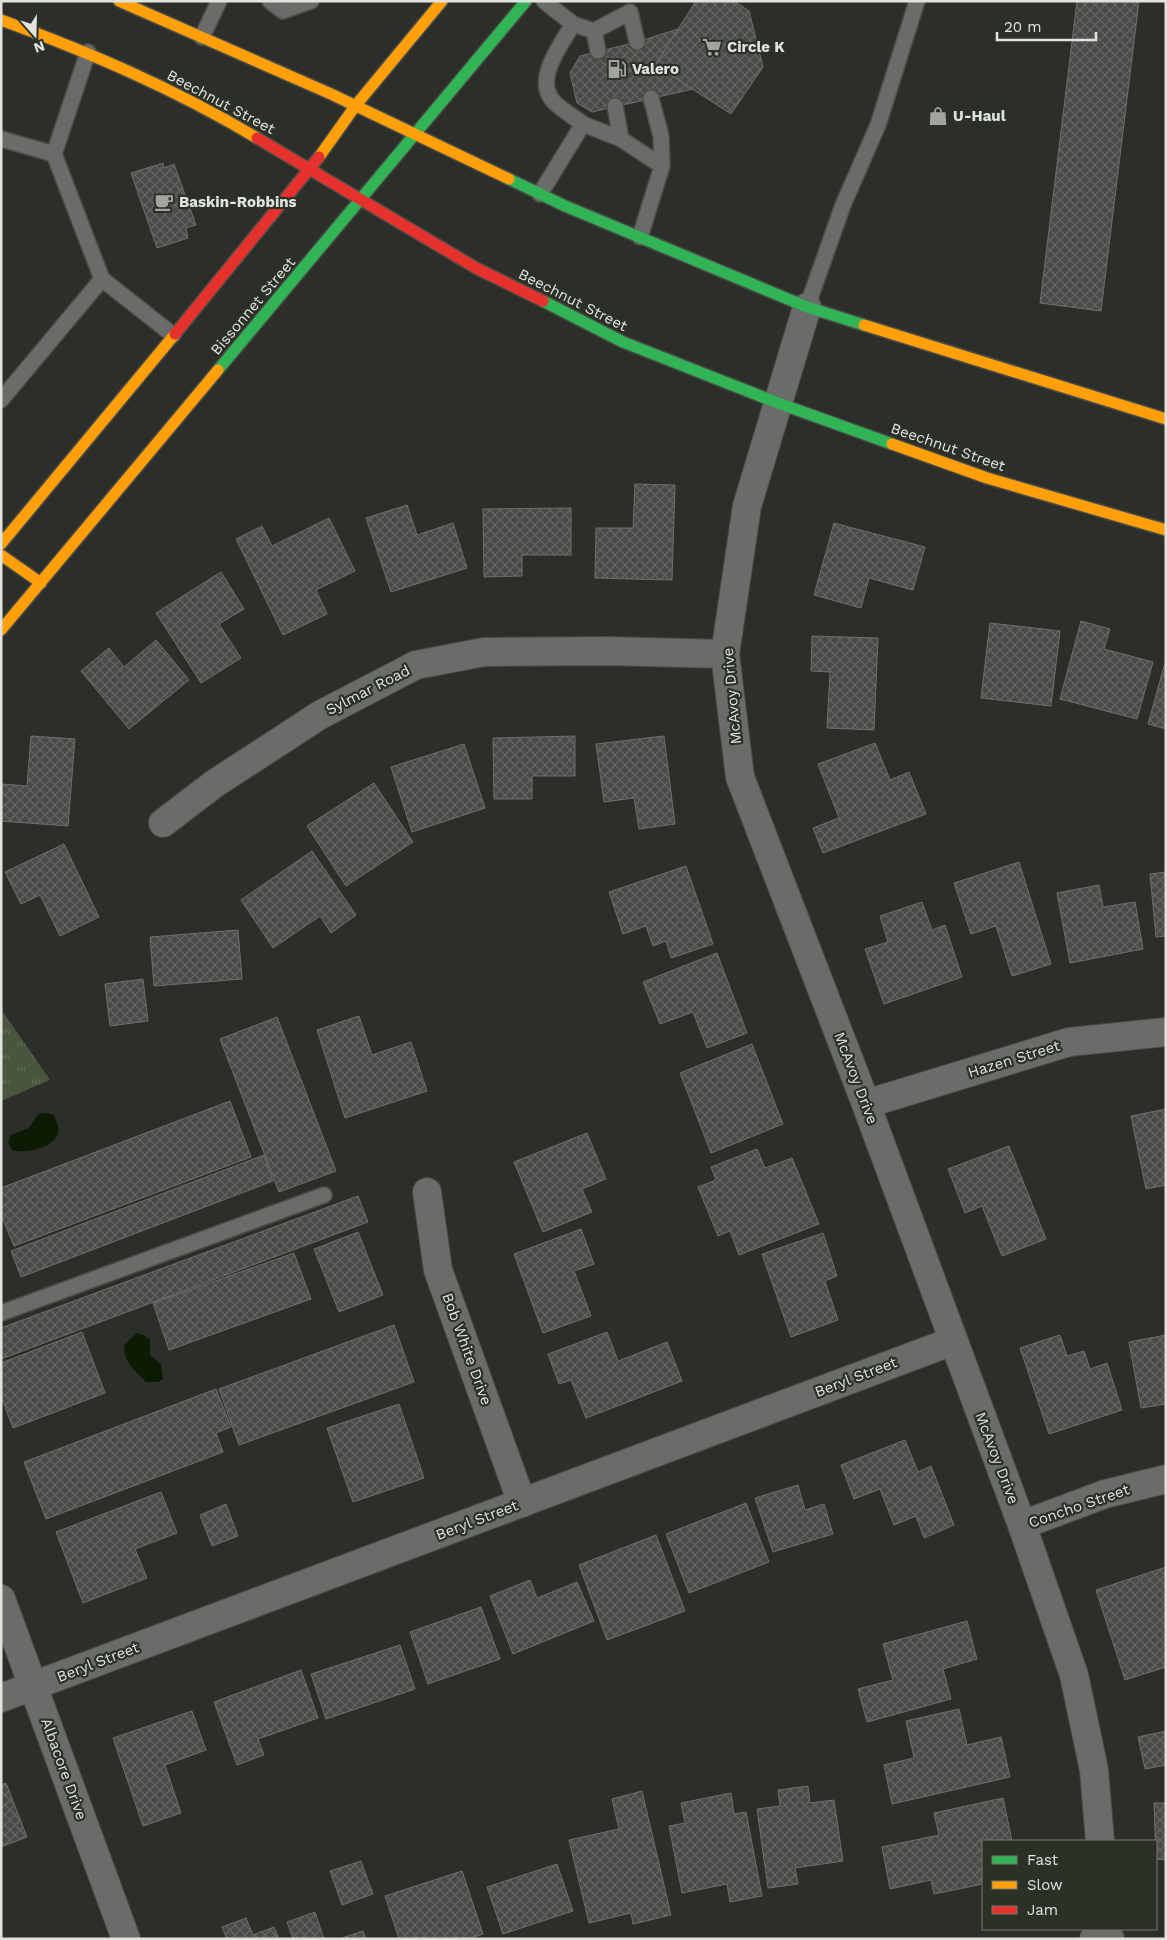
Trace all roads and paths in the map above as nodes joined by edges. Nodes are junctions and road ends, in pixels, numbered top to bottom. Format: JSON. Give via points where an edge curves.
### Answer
{"nodes":[{"id":1,"x":120,"y":1,"type":"edge"},
{"id":2,"x":220,"y":1,"type":"edge"},
{"id":3,"x":270,"y":1,"type":"edge"},
{"id":4,"x":311,"y":1,"type":"edge"},
{"id":5,"x":442,"y":1,"type":"edge"},
{"id":6,"x":526,"y":1,"type":"edge"},
{"id":7,"x":544,"y":1,"type":"edge"},
{"id":8,"x":917,"y":1,"type":"edge"},
{"id":9,"x":633,"y":7,"type":"edge"},
{"id":10,"x":1,"y":20,"type":"edge"},
{"id":11,"x":573,"y":24,"type":"junction"},
{"id":12,"x":594,"y":31,"type":"junction"},
{"id":13,"x":202,"y":37,"type":"junction"},
{"id":14,"x":637,"y":42,"type":"dead end"},
{"id":15,"x":88,"y":52,"type":"junction"},
{"id":16,"x":598,"y":52,"type":"dead end"},
{"id":17,"x":652,"y":98,"type":"dead end"},
{"id":18,"x":356,"y":106,"type":"junction"},
{"id":19,"x":615,"y":106,"type":"dead end"},
{"id":20,"x":583,"y":124,"type":"junction"},
{"id":21,"x":415,"y":136,"type":"junction"},
{"id":22,"x":1,"y":138,"type":"edge"},
{"id":23,"x":621,"y":139,"type":"junction"},
{"id":24,"x":54,"y":154,"type":"junction"},
{"id":25,"x":662,"y":166,"type":"junction"},
{"id":26,"x":310,"y":170,"type":"junction"},
{"id":27,"x":540,"y":194,"type":"junction"},
{"id":28,"x":362,"y":200,"type":"junction"},
{"id":29,"x":640,"y":237,"type":"junction"},
{"id":30,"x":102,"y":278,"type":"junction"},
{"id":31,"x":807,"y":307,"type":"junction"},
{"id":32,"x":173,"y":335,"type":"junction"},
{"id":33,"x":1,"y":400,"type":"edge"},
{"id":34,"x":778,"y":403,"type":"junction"},
{"id":35,"x":1166,"y":420,"type":"edge"},
{"id":36,"x":1166,"y":530,"type":"edge"},
{"id":37,"x":1,"y":544,"type":"edge"},
{"id":38,"x":1,"y":555,"type":"edge"},
{"id":39,"x":41,"y":583,"type":"junction"},
{"id":40,"x":1,"y":630,"type":"edge"},
{"id":41,"x":725,"y":654,"type":"junction"},
{"id":42,"x":163,"y":823,"type":"dead end"},
{"id":43,"x":1166,"y":1032,"type":"edge"},
{"id":44,"x":866,"y":1104,"type":"junction"},
{"id":45,"x":427,"y":1192,"type":"dead end"},
{"id":46,"x":324,"y":1194,"type":"dead end"},
{"id":47,"x":1,"y":1313,"type":"edge"},
{"id":48,"x":953,"y":1341,"type":"junction"},
{"id":49,"x":1166,"y":1479,"type":"edge"},
{"id":50,"x":522,"y":1503,"type":"junction"},
{"id":51,"x":1022,"y":1525,"type":"junction"},
{"id":52,"x":1,"y":1599,"type":"edge"},
{"id":53,"x":34,"y":1686,"type":"junction"},
{"id":54,"x":1,"y":1698,"type":"edge"},
{"id":55,"x":1100,"y":1840,"type":"edge"},
{"id":56,"x":1100,"y":1938,"type":"edge"},
{"id":57,"x":126,"y":1939,"type":"edge"},
{"id":58,"x":1094,"y":1939,"type":"edge"},
{"id":59,"x":1110,"y":1939,"type":"edge"}],
"edges":[{"from":1,"to":13,"type":"main road"},
{"from":2,"to":13,"type":"lane"},
{"from":3,"to":4,"type":"lane","via":[[283,11]]},
{"from":5,"to":18,"type":"main road"},
{"from":6,"to":21,"type":"main road","name":"Bissonnet Street"},
{"from":7,"to":11,"type":"lane"},
{"from":8,"to":31,"type":"lane","via":[[878,125],[843,205]]},
{"from":9,"to":12,"type":"lane"},
{"from":9,"to":14,"type":"lane"},
{"from":10,"to":15,"type":"main road","name":"Beechnut Street"},
{"from":11,"to":12,"type":"lane"},
{"from":11,"to":20,"type":"lane","via":[[549,68],[546,84],[553,101]]},
{"from":12,"to":16,"type":"lane"},
{"from":13,"to":18,"type":"main road"},
{"from":15,"to":24,"type":"lane"},
{"from":15,"to":26,"type":"main road","name":"Beechnut Street","via":[[207,108]]},
{"from":17,"to":25,"type":"lane","via":[[661,136]]},
{"from":18,"to":21,"type":"main road"},
{"from":18,"to":26,"type":"main road"},
{"from":19,"to":23,"type":"lane"},
{"from":20,"to":23,"type":"lane"},
{"from":20,"to":27,"type":"lane"},
{"from":21,"to":27,"type":"main road"},
{"from":21,"to":28,"type":"main road","name":"Bissonnet Street"},
{"from":22,"to":24,"type":"lane"},
{"from":23,"to":25,"type":"lane"},
{"from":24,"to":30,"type":"lane"},
{"from":25,"to":29,"type":"lane"},
{"from":26,"to":28,"type":"main road","name":"Beechnut Street"},
{"from":26,"to":32,"type":"main road"},
{"from":27,"to":29,"type":"main road"},
{"from":28,"to":34,"type":"main road","name":"Beechnut Street","via":[[476,268],[623,342]]},
{"from":28,"to":39,"type":"main road","name":"Bissonnet Street"},
{"from":29,"to":31,"type":"main road"},
{"from":30,"to":32,"type":"lane"},
{"from":30,"to":33,"type":"lane"},
{"from":31,"to":34,"type":"street","name":"McAvoy Drive"},
{"from":31,"to":35,"type":"main road"},
{"from":32,"to":37,"type":"main road"},
{"from":34,"to":36,"type":"main road","name":"Beechnut Street","via":[[987,478]]},
{"from":34,"to":41,"type":"street","name":"McAvoy Drive","via":[[747,506]]},
{"from":38,"to":39,"type":"main road"},
{"from":39,"to":40,"type":"main road","name":"Bissonnet Street"},
{"from":41,"to":42,"type":"street","name":"Sylmar Road","via":[[484,652],[416,665],[320,715],[214,784]]},
{"from":41,"to":44,"type":"street","name":"McAvoy Drive","via":[[740,777]]},
{"from":43,"to":44,"type":"street","name":"Hazen Street","via":[[1070,1042]]},
{"from":44,"to":48,"type":"street","name":"McAvoy Drive"},
{"from":45,"to":50,"type":"street","name":"Bob White Drive","via":[[438,1270]]},
{"from":46,"to":47,"type":"lane"},
{"from":48,"to":50,"type":"street","name":"Beryl Street"},
{"from":48,"to":51,"type":"street","name":"McAvoy Drive"},
{"from":49,"to":51,"type":"street","name":"Concho Street","via":[[1105,1494]]},
{"from":50,"to":53,"type":"street","name":"Beryl Street"},
{"from":51,"to":55,"type":"street","name":"McAvoy Drive","via":[[1074,1675],[1094,1770]]},
{"from":52,"to":53,"type":"street","name":"Albacore Drive"},
{"from":53,"to":54,"type":"street","name":"Beryl Street"},
{"from":53,"to":57,"type":"street","name":"Albacore Drive"},
{"from":56,"to":58,"type":"street"},
{"from":56,"to":59,"type":"street"}]}
